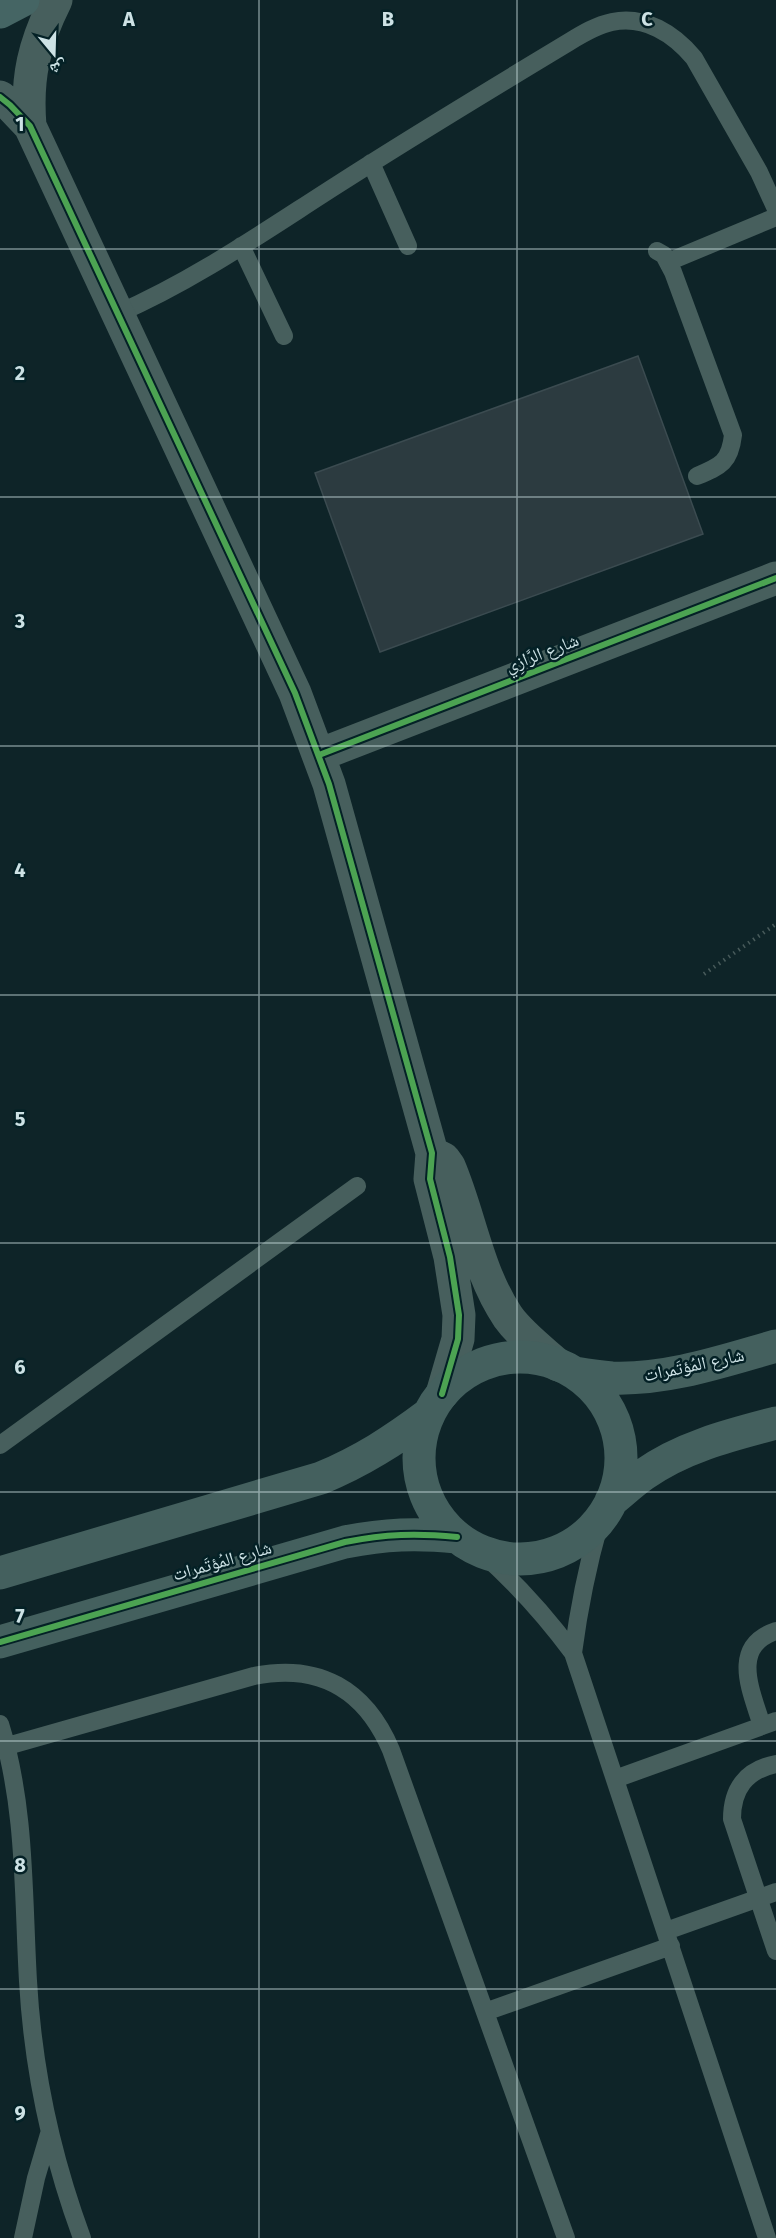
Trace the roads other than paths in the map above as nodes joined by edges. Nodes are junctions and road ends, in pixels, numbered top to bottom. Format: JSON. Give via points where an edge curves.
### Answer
{"nodes":[{"id":1,"x":23,"y":0,"type":"edge"},
{"id":2,"x":56,"y":0,"type":"edge"},
{"id":3,"x":0,"y":12,"type":"edge"},
{"id":4,"x":0,"y":98,"type":"edge"},
{"id":5,"x":30,"y":126,"type":"junction"},
{"id":6,"x":371,"y":163,"type":"junction"},
{"id":7,"x":776,"y":209,"type":"edge"},
{"id":8,"x":776,"y":218,"type":"edge"},
{"id":9,"x":241,"y":246,"type":"junction"},
{"id":10,"x":408,"y":246,"type":"dead end"},
{"id":11,"x":117,"y":314,"type":"junction"},
{"id":12,"x":284,"y":336,"type":"dead end"},
{"id":13,"x":697,"y":476,"type":"dead end"},
{"id":14,"x":776,"y":578,"type":"edge"},
{"id":15,"x":319,"y":755,"type":"junction"},
{"id":16,"x":432,"y":1153,"type":"junction"},
{"id":17,"x":357,"y":1186,"type":"dead end"},
{"id":18,"x":776,"y":1346,"type":"edge"},
{"id":19,"x":567,"y":1369,"type":"junction"},
{"id":20,"x":435,"y":1404,"type":"junction"},
{"id":21,"x":776,"y":1423,"type":"edge"},
{"id":22,"x":0,"y":1446,"type":"edge"},
{"id":23,"x":606,"y":1510,"type":"junction"},
{"id":24,"x":469,"y":1545,"type":"junction"},
{"id":25,"x":0,"y":1573,"type":"edge"},
{"id":26,"x":776,"y":1631,"type":"edge"},
{"id":27,"x":0,"y":1642,"type":"edge"},
{"id":28,"x":573,"y":1653,"type":"junction"},
{"id":29,"x":0,"y":1724,"type":"edge"},
{"id":30,"x":769,"y":1724,"type":"edge"},
{"id":31,"x":3,"y":1747,"type":"edge"},
{"id":32,"x":776,"y":1764,"type":"edge"},
{"id":33,"x":615,"y":1779,"type":"junction"},
{"id":34,"x":776,"y":1892,"type":"edge"},
{"id":35,"x":758,"y":1898,"type":"junction"},
{"id":36,"x":668,"y":1938,"type":"junction"},
{"id":37,"x":776,"y":1951,"type":"edge"},
{"id":38,"x":485,"y":2012,"type":"junction"},
{"id":39,"x":49,"y":2134,"type":"junction"},
{"id":40,"x":23,"y":2238,"type":"edge"},
{"id":41,"x":82,"y":2238,"type":"edge"},
{"id":42,"x":566,"y":2238,"type":"edge"},
{"id":43,"x":767,"y":2238,"type":"edge"}],
"edges":[{"from":1,"to":3,"type":"main road"},
{"from":2,"to":5,"type":"street","via":[[34,50],[28,101]]},
{"from":4,"to":5,"type":"street"},
{"from":5,"to":11,"type":"street"},
{"from":6,"to":7,"type":"lane","via":[[590,30],[613,22],[634,21],[670,34],[693,58]]},
{"from":6,"to":9,"type":"lane"},
{"from":6,"to":10,"type":"lane"},
{"from":8,"to":13,"type":"lane","via":[[663,257],[733,435],[726,460]]},
{"from":9,"to":11,"type":"lane","via":[[169,290]]},
{"from":9,"to":12,"type":"lane"},
{"from":11,"to":15,"type":"street","via":[[295,693]]},
{"from":14,"to":15,"type":"street","name":"شارع الرَّازِي"},
{"from":15,"to":16,"type":"street"},
{"from":16,"to":19,"type":"street","via":[[449,1166],[477,1251],[509,1319]]},
{"from":16,"to":20,"type":"street","via":[[430,1179],[450,1257],[459,1315],[455,1350]]},
{"from":17,"to":22,"type":"lane"},
{"from":18,"to":19,"type":"street","name":"شارع المُؤتَمرات","via":[[664,1374],[611,1378]]},
{"from":19,"to":20,"type":"street","via":[[533,1358],[483,1364],[460,1377]]},
{"from":19,"to":23,"type":"street","via":[[594,1389],[618,1431],[619,1479]]},
{"from":20,"to":24,"type":"street","via":[[420,1440],[419,1468],[425,1494],[438,1518]]},
{"from":20,"to":25,"type":"street","via":[[390,1443],[321,1478]]},
{"from":21,"to":23,"type":"street","via":[[720,1438],[668,1460],[644,1474]]},
{"from":23,"to":24,"type":"street","via":[[583,1537],[534,1558],[507,1558]]},
{"from":23,"to":28,"type":"lane","via":[[588,1562]]},
{"from":24,"to":27,"type":"street","name":"شارع المُؤتَمرات","via":[[420,1534],[345,1542]]},
{"from":24,"to":28,"type":"lane","via":[[516,1582]]},
{"from":26,"to":30,"type":"lane","via":[[753,1647],[746,1666]]},
{"from":28,"to":33,"type":"lane"},
{"from":29,"to":31,"type":"lane"},
{"from":30,"to":33,"type":"lane"},
{"from":31,"to":38,"type":"lane","via":[[274,1672],[294,1672],[334,1683],[370,1710],[382,1729]]},
{"from":31,"to":39,"type":"lane","via":[[20,1828],[32,2030]]},
{"from":32,"to":35,"type":"lane","via":[[754,1771],[743,1780],[732,1805],[734,1827]]},
{"from":33,"to":36,"type":"lane"},
{"from":34,"to":35,"type":"lane"},
{"from":35,"to":36,"type":"lane"},
{"from":35,"to":37,"type":"lane"},
{"from":36,"to":38,"type":"lane"},
{"from":36,"to":43,"type":"lane"},
{"from":38,"to":42,"type":"lane"},
{"from":39,"to":40,"type":"lane"},
{"from":39,"to":41,"type":"lane"}]}
